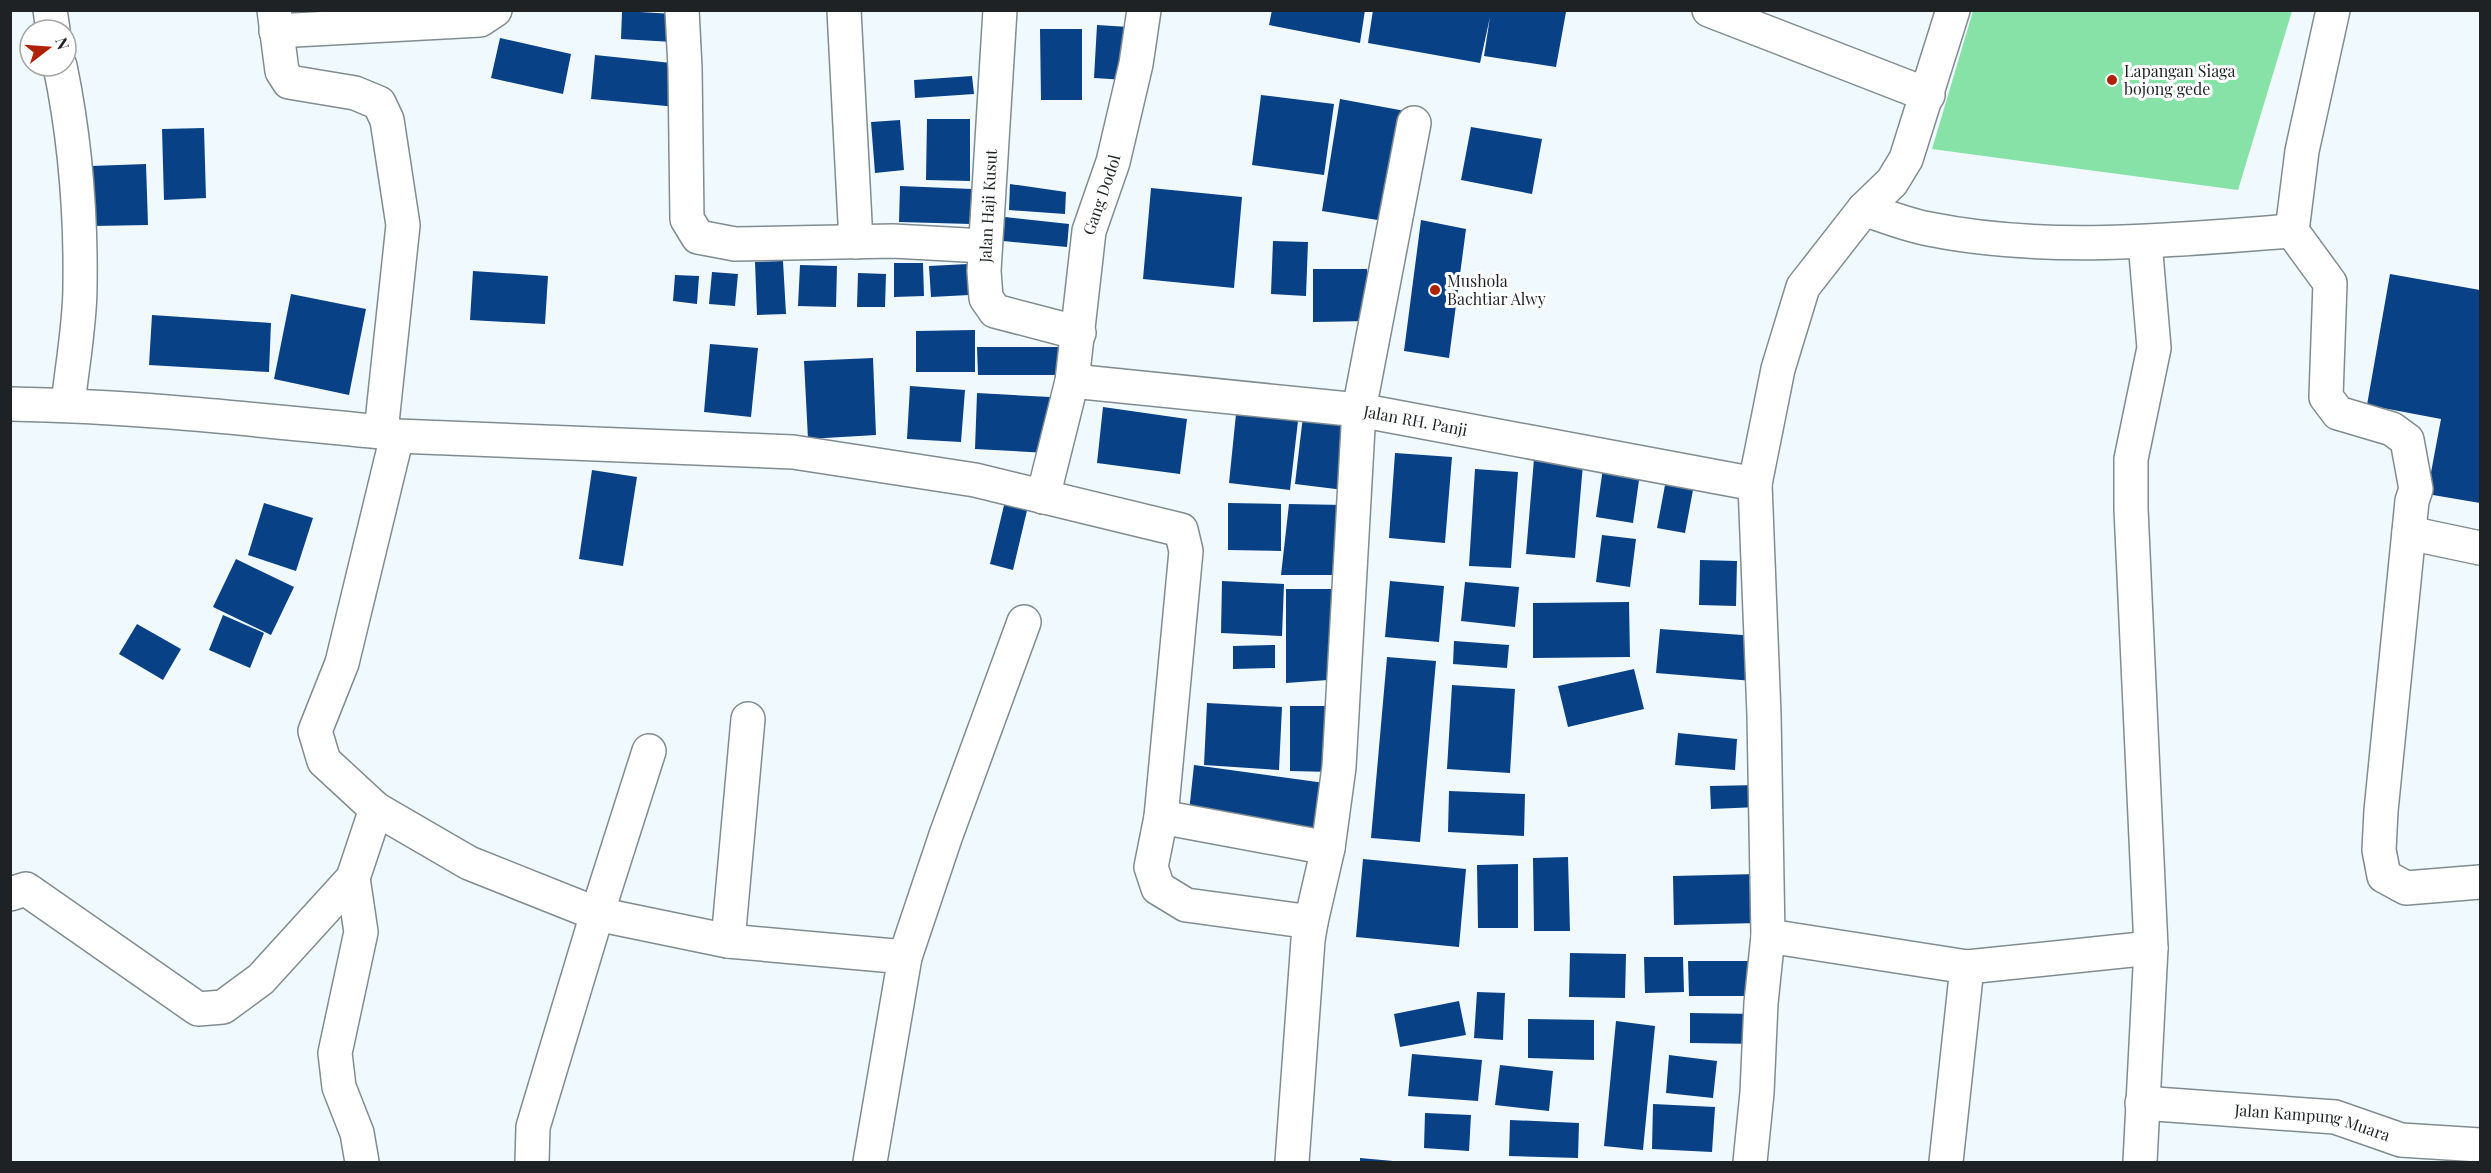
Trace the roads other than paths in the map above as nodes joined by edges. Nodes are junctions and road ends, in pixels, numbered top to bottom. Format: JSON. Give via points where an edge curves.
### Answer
{"nodes":[{"id":1,"x":495,"y":10,"type":"edge"},
{"id":2,"x":681,"y":10,"type":"edge"},
{"id":3,"x":844,"y":10,"type":"edge"},
{"id":4,"x":1000,"y":10,"type":"edge"},
{"id":5,"x":1144,"y":10,"type":"edge"},
{"id":6,"x":1709,"y":10,"type":"edge"},
{"id":7,"x":1953,"y":10,"type":"edge"},
{"id":8,"x":2333,"y":10,"type":"edge"},
{"id":9,"x":275,"y":21,"type":"edge"},
{"id":10,"x":1767,"y":22,"type":"edge"},
{"id":11,"x":62,"y":78,"type":"edge"},
{"id":12,"x":1928,"y":95,"type":"junction"},
{"id":13,"x":1414,"y":123,"type":"dead end"},
{"id":14,"x":1864,"y":209,"type":"junction"},
{"id":15,"x":2292,"y":231,"type":"junction"},
{"id":16,"x":856,"y":242,"type":"junction"},
{"id":17,"x":2145,"y":242,"type":"junction"},
{"id":18,"x":985,"y":246,"type":"junction"},
{"id":19,"x":1079,"y":333,"type":"junction"},
{"id":20,"x":1072,"y":381,"type":"junction"},
{"id":21,"x":10,"y":404,"type":"edge"},
{"id":22,"x":68,"y":405,"type":"junction"},
{"id":23,"x":1359,"y":410,"type":"junction"},
{"id":24,"x":389,"y":434,"type":"junction"},
{"id":25,"x":1755,"y":484,"type":"junction"},
{"id":26,"x":1043,"y":497,"type":"junction"},
{"id":27,"x":2409,"y":533,"type":"junction"},
{"id":28,"x":2481,"y":548,"type":"edge"},
{"id":29,"x":1024,"y":622,"type":"dead end"},
{"id":30,"x":748,"y":719,"type":"dead end"},
{"id":31,"x":649,"y":751,"type":"dead end"},
{"id":32,"x":376,"y":808,"type":"junction"},
{"id":33,"x":1161,"y":818,"type":"junction"},
{"id":34,"x":1328,"y":848,"type":"junction"},
{"id":35,"x":353,"y":878,"type":"junction"},
{"id":36,"x":2481,"y":882,"type":"edge"},
{"id":37,"x":10,"y":894,"type":"edge"},
{"id":38,"x":597,"y":914,"type":"junction"},
{"id":39,"x":1311,"y":922,"type":"junction"},
{"id":40,"x":1768,"y":936,"type":"junction"},
{"id":41,"x":728,"y":942,"type":"junction"},
{"id":42,"x":2151,"y":948,"type":"junction"},
{"id":43,"x":905,"y":957,"type":"junction"},
{"id":44,"x":1967,"y":967,"type":"junction"},
{"id":45,"x":2142,"y":1103,"type":"junction"},
{"id":46,"x":2481,"y":1145,"type":"edge"},
{"id":47,"x":362,"y":1162,"type":"edge"},
{"id":48,"x":532,"y":1162,"type":"edge"},
{"id":49,"x":870,"y":1162,"type":"edge"},
{"id":50,"x":1292,"y":1162,"type":"edge"},
{"id":51,"x":1750,"y":1162,"type":"edge"},
{"id":52,"x":1946,"y":1162,"type":"edge"},
{"id":53,"x":2139,"y":1162,"type":"edge"}],
"edges":[{"from":1,"to":9,"type":"street","via":[[480,20]]},
{"from":2,"to":16,"type":"street","via":[[687,219],[698,237],[735,244]]},
{"from":3,"to":16,"type":"street"},
{"from":4,"to":18,"type":"street","name":"Jalan Haji Kusut"},
{"from":5,"to":19,"type":"street","name":"Gang Dodol","via":[[1113,162],[1089,231]]},
{"from":6,"to":10,"type":"street"},
{"from":7,"to":12,"type":"street"},
{"from":8,"to":15,"type":"street","via":[[2302,151]]},
{"from":9,"to":24,"type":"street","via":[[282,71],[289,82],[355,93],[379,103],[387,120],[403,225]]},
{"from":10,"to":12,"type":"street"},
{"from":11,"to":22,"type":"street","via":[[79,202],[80,288]]},
{"from":12,"to":14,"type":"street","via":[[1906,159],[1892,182]]},
{"from":13,"to":23,"type":"street"},
{"from":14,"to":17,"type":"street","via":[[1927,229],[1981,237],[2088,244]]},
{"from":14,"to":25,"type":"street","via":[[1803,287],[1778,369]]},
{"from":15,"to":17,"type":"street"},
{"from":15,"to":27,"type":"street","via":[[2330,283],[2326,398],[2338,413],[2392,429],[2407,440],[2416,489]]},
{"from":16,"to":18,"type":"street"},
{"from":17,"to":42,"type":"street","via":[[2154,348],[2131,459],[2131,509]]},
{"from":18,"to":19,"type":"street","name":"Jalan Haji Kusut","via":[[986,298],[994,311]]},
{"from":19,"to":20,"type":"street","name":"Gang Dodol"},
{"from":20,"to":23,"type":"street","name":"Jalan RH. Panji"},
{"from":20,"to":26,"type":"street","name":"Gang Dodol"},
{"from":21,"to":22,"type":"street"},
{"from":22,"to":24,"type":"street"},
{"from":23,"to":25,"type":"street","name":"Jalan RH. Panji"},
{"from":23,"to":34,"type":"street","via":[[1339,767]]},
{"from":24,"to":26,"type":"street","via":[[793,453],[975,480]]},
{"from":24,"to":32,"type":"street","via":[[342,663],[315,731],[324,761]]},
{"from":25,"to":40,"type":"street"},
{"from":26,"to":33,"type":"street","via":[[1181,530],[1186,551]]},
{"from":27,"to":28,"type":"street"},
{"from":27,"to":36,"type":"street","via":[[2380,811],[2379,850],[2384,876],[2406,888]]},
{"from":29,"to":43,"type":"street"},
{"from":30,"to":41,"type":"street"},
{"from":31,"to":38,"type":"street"},
{"from":32,"to":35,"type":"street"},
{"from":32,"to":38,"type":"street","via":[[469,863]]},
{"from":33,"to":34,"type":"street"},
{"from":33,"to":39,"type":"street","via":[[1151,867],[1158,888],[1186,905]]},
{"from":34,"to":39,"type":"street"},
{"from":35,"to":37,"type":"street","via":[[261,979],[223,1008],[198,1009],[26,889]]},
{"from":35,"to":47,"type":"street","via":[[361,932],[335,1053],[339,1087],[357,1133]]},
{"from":38,"to":41,"type":"street"},
{"from":38,"to":48,"type":"street","via":[[533,1127]]},
{"from":39,"to":50,"type":"street"},
{"from":40,"to":44,"type":"street"},
{"from":40,"to":51,"type":"street"},
{"from":41,"to":43,"type":"street"},
{"from":42,"to":44,"type":"street"},
{"from":42,"to":45,"type":"street"},
{"from":43,"to":49,"type":"street"},
{"from":44,"to":52,"type":"street"},
{"from":45,"to":46,"type":"street","name":"Jalan Kampung Muara","via":[[2335,1117],[2400,1140]]},
{"from":45,"to":53,"type":"street"}]}
